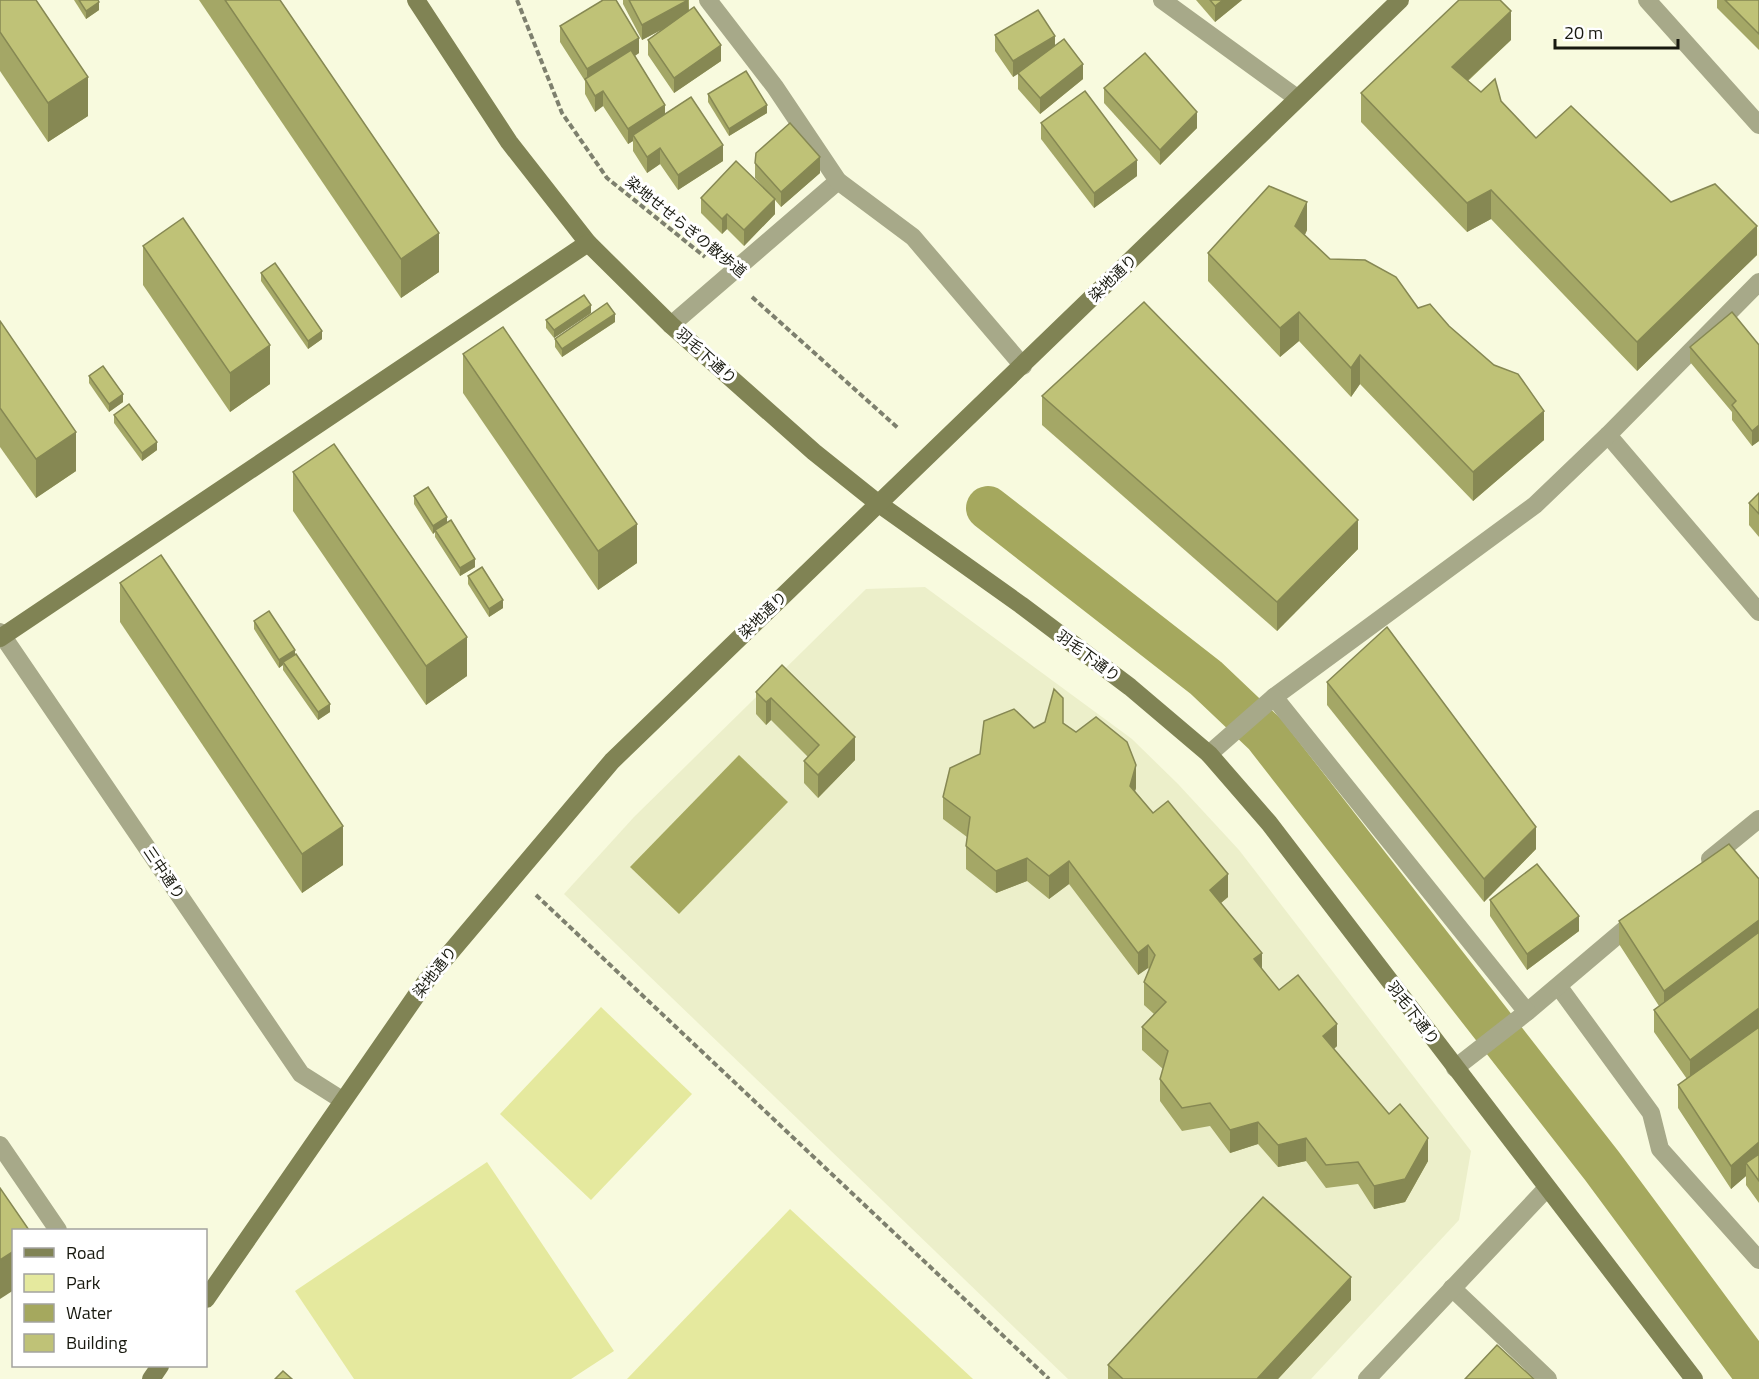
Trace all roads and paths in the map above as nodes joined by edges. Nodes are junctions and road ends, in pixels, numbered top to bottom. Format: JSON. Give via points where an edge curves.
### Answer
{"nodes":[{"id":1,"x":416,"y":0,"type":"edge"},
{"id":2,"x":517,"y":0,"type":"edge"},
{"id":3,"x":708,"y":0,"type":"edge"},
{"id":4,"x":1162,"y":0,"type":"edge"},
{"id":5,"x":1400,"y":0,"type":"edge"},
{"id":6,"x":1647,"y":0,"type":"edge"},
{"id":7,"x":1297,"y":98,"type":"junction"},
{"id":8,"x":1759,"y":125,"type":"edge"},
{"id":9,"x":838,"y":181,"type":"junction"},
{"id":10,"x":588,"y":243,"type":"junction"},
{"id":11,"x":728,"y":275,"type":"junction"},
{"id":12,"x":1759,"y":282,"type":"edge"},
{"id":13,"x":671,"y":325,"type":"junction"},
{"id":14,"x":1023,"y":366,"type":"junction"},
{"id":15,"x":898,"y":429,"type":"dead end"},
{"id":16,"x":1608,"y":435,"type":"junction"},
{"id":17,"x":879,"y":504,"type":"junction"},
{"id":18,"x":1759,"y":612,"type":"edge"},
{"id":19,"x":1,"y":636,"type":"edge"},
{"id":20,"x":1272,"y":699,"type":"junction"},
{"id":21,"x":1209,"y":754,"type":"junction"},
{"id":22,"x":1759,"y":819,"type":"edge"},
{"id":23,"x":1696,"y":870,"type":"edge"},
{"id":24,"x":514,"y":874,"type":"junction"},
{"id":25,"x":1651,"y":907,"type":"edge"},
{"id":26,"x":1559,"y":987,"type":"junction"},
{"id":27,"x":1522,"y":1016,"type":"junction"},
{"id":28,"x":1455,"y":1068,"type":"junction"},
{"id":29,"x":342,"y":1100,"type":"junction"},
{"id":30,"x":0,"y":1145,"type":"edge"},
{"id":31,"x":1547,"y":1188,"type":"junction"},
{"id":32,"x":57,"y":1229,"type":"edge"},
{"id":33,"x":1759,"y":1260,"type":"edge"},
{"id":34,"x":1452,"y":1288,"type":"junction"},
{"id":35,"x":207,"y":1298,"type":"edge"},
{"id":36,"x":1049,"y":1379,"type":"edge"},
{"id":37,"x":1367,"y":1379,"type":"edge"},
{"id":38,"x":1548,"y":1379,"type":"edge"},
{"id":39,"x":1695,"y":1379,"type":"edge"}],
"edges":[{"from":1,"to":10,"type":"street","name":"羽毛下通り","via":[[509,141]]},
{"from":2,"to":11,"type":"path","name":"染地せせらぎの散歩道","via":[[562,113],[607,177]]},
{"from":3,"to":9,"type":"street","via":[[775,87]]},
{"from":4,"to":7,"type":"street"},
{"from":5,"to":7,"type":"street","name":"染地通り"},
{"from":6,"to":8,"type":"street"},
{"from":7,"to":14,"type":"street","name":"染地通り"},
{"from":9,"to":11,"type":"street"},
{"from":9,"to":14,"type":"street","via":[[913,237]]},
{"from":10,"to":13,"type":"street","name":"羽毛下通り"},
{"from":10,"to":19,"type":"street"},
{"from":11,"to":13,"type":"street"},
{"from":11,"to":15,"type":"path","name":"染地せせらぎの散歩道"},
{"from":12,"to":16,"type":"street"},
{"from":13,"to":17,"type":"street","name":"羽毛下通り"},
{"from":14,"to":17,"type":"street","name":"染地通り"},
{"from":16,"to":18,"type":"street"},
{"from":16,"to":20,"type":"street","via":[[1535,505]]},
{"from":17,"to":21,"type":"street","name":"羽毛下通り","via":[[1130,687]]},
{"from":17,"to":24,"type":"street","name":"染地通り","via":[[612,761]]},
{"from":19,"to":29,"type":"street","name":"三中通り","via":[[301,1074]]},
{"from":20,"to":21,"type":"street"},
{"from":20,"to":27,"type":"street"},
{"from":21,"to":28,"type":"street","name":"羽毛下通り","via":[[1269,823]]},
{"from":22,"to":23,"type":"street"},
{"from":24,"to":29,"type":"street","name":"染地通り","via":[[427,980]]},
{"from":24,"to":36,"type":"path"},
{"from":25,"to":26,"type":"street"},
{"from":26,"to":27,"type":"street"},
{"from":26,"to":33,"type":"street","via":[[1651,1113],[1660,1149]]},
{"from":27,"to":28,"type":"street"},
{"from":28,"to":31,"type":"street","name":"羽毛下通り"},
{"from":29,"to":35,"type":"street","name":"染地通り"},
{"from":30,"to":32,"type":"street"},
{"from":31,"to":34,"type":"street"},
{"from":31,"to":39,"type":"street","name":"羽毛下通り"},
{"from":34,"to":37,"type":"street"},
{"from":34,"to":38,"type":"street"}]}
